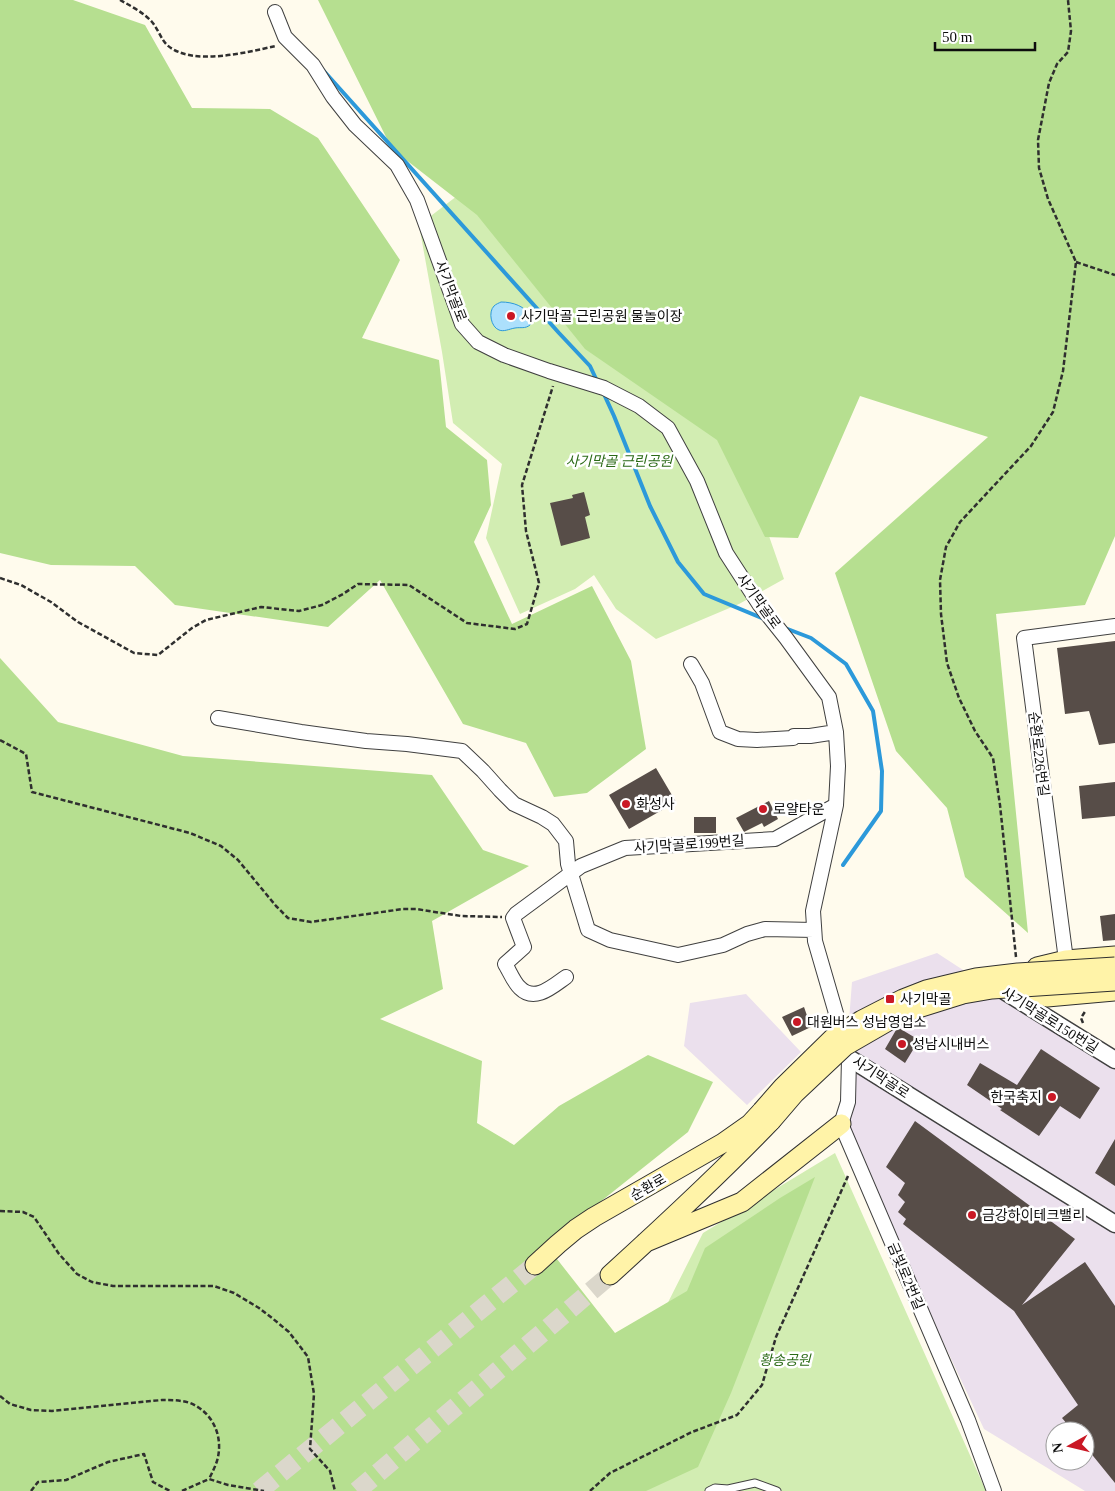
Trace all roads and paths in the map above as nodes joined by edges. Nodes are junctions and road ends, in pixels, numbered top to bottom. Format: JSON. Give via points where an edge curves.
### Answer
{"nodes":[{"id":1,"x":120,"y":0,"type":"edge"},
{"id":2,"x":1068,"y":0,"type":"edge"},
{"id":3,"x":275,"y":12,"type":"dead end"},
{"id":4,"x":291,"y":43,"type":"junction"},
{"id":5,"x":1076,"y":262,"type":"junction"},
{"id":6,"x":1115,"y":275,"type":"edge"},
{"id":7,"x":557,"y":374,"type":"junction"},
{"id":8,"x":0,"y":578,"type":"edge"},
{"id":9,"x":1115,"y":626,"type":"edge"},
{"id":10,"x":691,"y":664,"type":"dead end"},
{"id":11,"x":218,"y":718,"type":"dead end"},
{"id":12,"x":836,"y":732,"type":"junction"},
{"id":13,"x":0,"y":740,"type":"edge"},
{"id":14,"x":836,"y":805,"type":"junction"},
{"id":15,"x":570,"y":869,"type":"junction"},
{"id":16,"x":513,"y":918,"type":"junction"},
{"id":17,"x":814,"y":930,"type":"junction"},
{"id":18,"x":1115,"y":956,"type":"edge"},
{"id":19,"x":1066,"y":960,"type":"junction"},
{"id":20,"x":1115,"y":967,"type":"edge"},
{"id":21,"x":1018,"y":972,"type":"junction"},
{"id":22,"x":566,"y":977,"type":"dead end"},
{"id":23,"x":985,"y":979,"type":"junction"},
{"id":24,"x":1115,"y":980,"type":"edge"},
{"id":25,"x":1115,"y":991,"type":"edge"},
{"id":26,"x":1086,"y":1010,"type":"dead end"},
{"id":27,"x":1084,"y":1028,"type":"dead end"},
{"id":28,"x":842,"y":1036,"type":"junction"},
{"id":29,"x":849,"y":1058,"type":"junction"},
{"id":30,"x":1115,"y":1060,"type":"edge"},
{"id":31,"x":767,"y":1116,"type":"junction"},
{"id":32,"x":841,"y":1124,"type":"junction"},
{"id":33,"x":856,"y":1159,"type":"junction"},
{"id":34,"x":0,"y":1211,"type":"edge"},
{"id":35,"x":1115,"y":1224,"type":"edge"},
{"id":36,"x":646,"y":1242,"type":"junction"},
{"id":37,"x":536,"y":1264,"type":"tunnel mouth"},
{"id":38,"x":610,"y":1275,"type":"tunnel mouth"},
{"id":39,"x":0,"y":1396,"type":"edge"},
{"id":40,"x":209,"y":1479,"type":"junction"},
{"id":41,"x":728,"y":1490,"type":"edge"},
{"id":42,"x":32,"y":1491,"type":"edge"},
{"id":43,"x":170,"y":1491,"type":"edge"},
{"id":44,"x":182,"y":1491,"type":"edge"},
{"id":45,"x":264,"y":1491,"type":"edge"},
{"id":46,"x":335,"y":1491,"type":"edge"},
{"id":47,"x":590,"y":1491,"type":"edge"},
{"id":48,"x":709,"y":1491,"type":"edge"},
{"id":49,"x":777,"y":1491,"type":"edge"},
{"id":50,"x":994,"y":1491,"type":"edge"}],
"edges":[{"from":1,"to":4,"type":"path","via":[[151,22],[167,45],[188,56],[226,56]]},
{"from":2,"to":5,"type":"path","via":[[1071,31],[1068,52],[1057,64],[1049,83],[1038,140],[1039,168],[1048,199]]},
{"from":3,"to":4,"type":"street","name":"사기막골로","via":[[285,37]]},
{"from":4,"to":7,"type":"street","name":"사기막골로","via":[[313,65],[354,125],[397,165],[417,200],[462,324],[478,342]]},
{"from":5,"to":6,"type":"path"},
{"from":5,"to":21,"type":"path","via":[[1063,371],[1053,412],[1031,446],[960,522],[946,547],[940,580],[947,663],[975,731],[993,758]]},
{"from":7,"to":8,"type":"path","via":[[522,485],[526,531],[539,583],[527,624],[515,629],[467,623],[409,585],[358,584],[322,605],[299,611],[261,607],[206,620],[158,655],[134,653],[21,585]]},
{"from":7,"to":12,"type":"street","name":"사기막골로","via":[[604,388],[639,406],[668,428],[697,481],[726,553],[759,604],[829,697]]},
{"from":9,"to":19,"type":"street","name":"순환로226번길","via":[[1024,638]]},
{"from":10,"to":12,"type":"street","via":[[702,683],[720,732],[738,739],[757,740]]},
{"from":11,"to":15,"type":"street","via":[[366,741],[462,751],[514,804],[553,824],[566,840]]},
{"from":12,"to":14,"type":"street","name":"사기막골로"},
{"from":13,"to":16,"type":"path","via":[[26,754],[32,792],[190,833],[221,846],[238,860],[288,918],[311,922],[403,909]]},
{"from":14,"to":15,"type":"street","name":"사기막골로199번길","via":[[775,839],[624,848]]},
{"from":14,"to":17,"type":"street","name":"사기막골로","via":[[813,911]]},
{"from":15,"to":16,"type":"street","name":"사기막골로199번길"},
{"from":15,"to":17,"type":"street","via":[[588,930],[610,940],[678,955],[765,929]]},
{"from":16,"to":22,"type":"street","via":[[524,947],[505,964],[520,988],[540,994]]},
{"from":17,"to":28,"type":"street","name":"사기막골로"},
{"from":18,"to":19,"type":"main road"},
{"from":19,"to":21,"type":"main road"},
{"from":20,"to":31,"type":"main road","bridge":true,"via":[[976,978],[903,999],[833,1038],[802,1068]]},
{"from":21,"to":23,"type":"main road"},
{"from":23,"to":25,"type":"main road","via":[[1048,997]]},
{"from":23,"to":28,"type":"street","via":[[920,995],[867,1020]]},
{"from":23,"to":30,"type":"street","name":"사기막골로150번길"},
{"from":24,"to":31,"type":"main road","bridge":true,"via":[[992,989],[915,1009],[845,1046]]},
{"from":26,"to":27,"type":"path","via":[[1081,1018]]},
{"from":28,"to":29,"type":"street","name":"사기막골로"},
{"from":29,"to":32,"type":"street","via":[[848,1102]]},
{"from":29,"to":35,"type":"street","name":"사기막골로"},
{"from":31,"to":36,"type":"main road","via":[[734,1160]]},
{"from":31,"to":37,"type":"main road","name":"순환로","via":[[576,1229]]},
{"from":32,"to":33,"type":"street","name":"금빛로2번길"},
{"from":32,"to":36,"type":"main road","via":[[742,1202]]},
{"from":33,"to":47,"type":"path","via":[[776,1337],[762,1385],[736,1415],[692,1432],[618,1469]]},
{"from":33,"to":50,"type":"street","name":"금빛로2번길","via":[[968,1420]]},
{"from":34,"to":46,"type":"path","via":[[23,1212],[34,1217],[59,1254],[77,1274],[92,1282],[113,1286],[214,1286],[251,1303],[289,1332],[308,1357],[314,1394],[310,1449],[330,1471]]},
{"from":36,"to":38,"type":"main road"},
{"from":39,"to":40,"type":"path","via":[[10,1404],[45,1411],[162,1400],[190,1403],[204,1411],[218,1433],[217,1461]]},
{"from":40,"to":44,"type":"path"},
{"from":40,"to":45,"type":"path"},
{"from":41,"to":48,"type":"lane","via":[[715,1488]]},
{"from":41,"to":49,"type":"lane","via":[[754,1483]]},
{"from":42,"to":43,"type":"path","via":[[38,1482],[66,1480],[108,1462],[144,1454],[153,1482]]}]}
